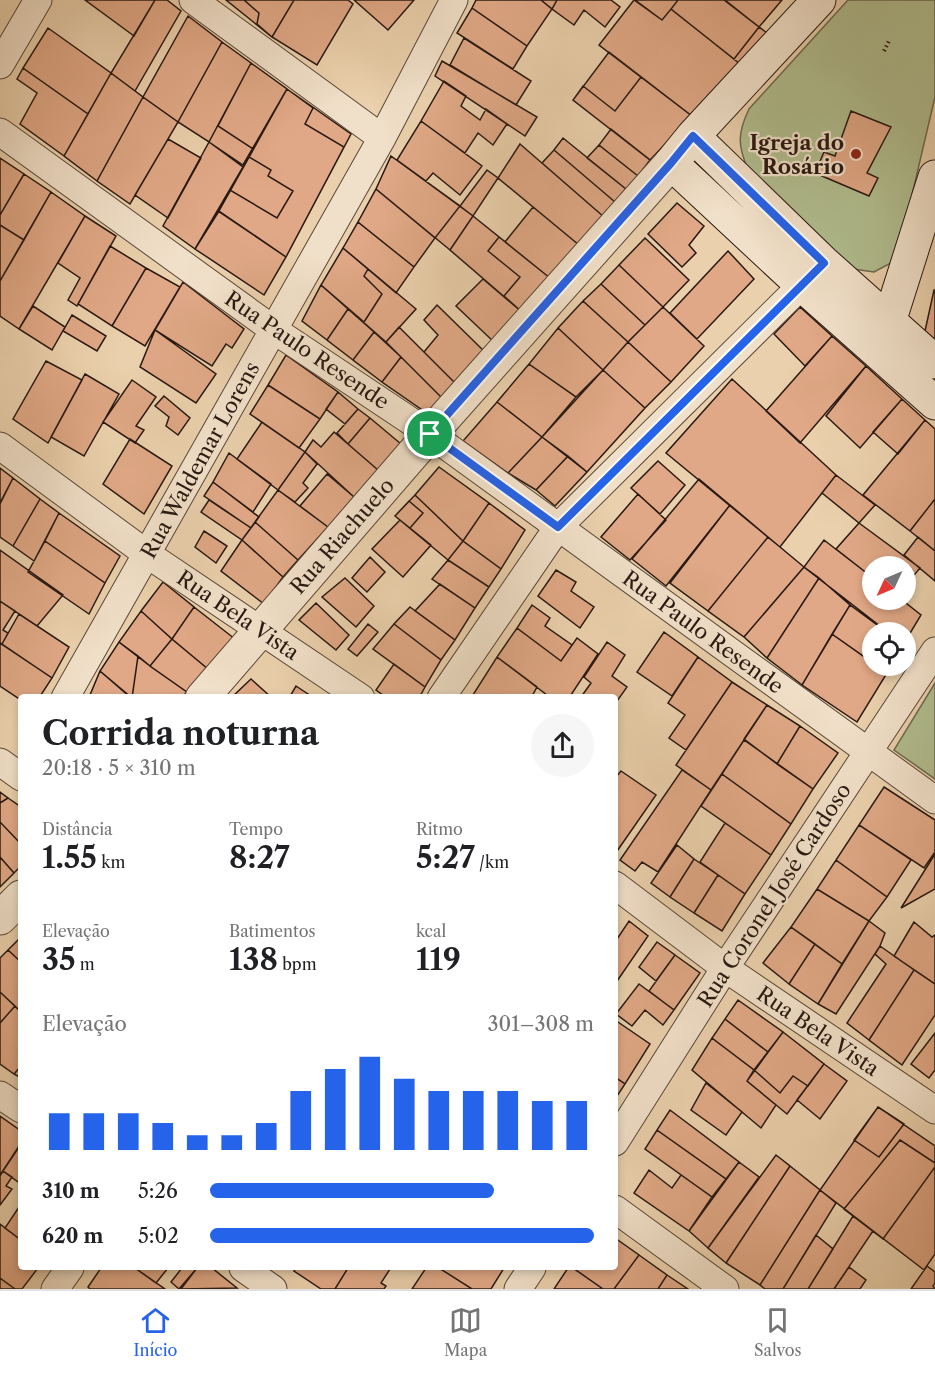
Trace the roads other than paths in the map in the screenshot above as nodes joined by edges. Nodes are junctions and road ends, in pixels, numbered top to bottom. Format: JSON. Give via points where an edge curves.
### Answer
{"nodes":[{"id":1,"x":38,"y":0,"type":"edge"},
{"id":2,"x":193,"y":0,"type":"edge"},
{"id":3,"x":454,"y":0,"type":"edge"},
{"id":4,"x":819,"y":0,"type":"edge"},
{"id":5,"x":0,"y":65,"type":"edge"},
{"id":6,"x":0,"y":132,"type":"edge"},
{"id":7,"x":693,"y":136,"type":"junction"},
{"id":8,"x":382,"y":138,"type":"junction"},
{"id":9,"x":671,"y":163,"type":"junction"},
{"id":10,"x":935,"y":177,"type":"edge"},
{"id":11,"x":813,"y":274,"type":"junction"},
{"id":12,"x":273,"y":330,"type":"junction"},
{"id":13,"x":881,"y":335,"type":"junction"},
{"id":14,"x":935,"y":362,"type":"edge"},
{"id":15,"x":935,"y":403,"type":"edge"},
{"id":16,"x":430,"y":434,"type":"junction"},
{"id":17,"x":0,"y":446,"type":"edge"},
{"id":18,"x":558,"y":527,"type":"junction"},
{"id":19,"x":147,"y":554,"type":"junction"},
{"id":20,"x":260,"y":630,"type":"junction"},
{"id":21,"x":935,"y":651,"type":"edge"},
{"id":22,"x":67,"y":694,"type":"edge"},
{"id":23,"x":205,"y":694,"type":"edge"},
{"id":24,"x":355,"y":694,"type":"edge"},
{"id":25,"x":444,"y":694,"type":"edge"},
{"id":26,"x":868,"y":752,"type":"junction"},
{"id":27,"x":935,"y":800,"type":"edge"},
{"id":28,"x":618,"y":887,"type":"edge"},
{"id":29,"x":18,"y":900,"type":"edge"},
{"id":30,"x":0,"y":918,"type":"edge"},
{"id":31,"x":725,"y":968,"type":"junction"},
{"id":32,"x":0,"y":1095,"type":"edge"},
{"id":33,"x":18,"y":1107,"type":"edge"},
{"id":34,"x":935,"y":1110,"type":"edge"},
{"id":35,"x":618,"y":1137,"type":"edge"},
{"id":36,"x":618,"y":1211,"type":"edge"},
{"id":37,"x":69,"y":1270,"type":"edge"},
{"id":38,"x":246,"y":1270,"type":"edge"},
{"id":39,"x":531,"y":1270,"type":"edge"},
{"id":40,"x":56,"y":1289,"type":"edge"},
{"id":41,"x":273,"y":1289,"type":"edge"},
{"id":42,"x":518,"y":1289,"type":"edge"},
{"id":43,"x":725,"y":1289,"type":"edge"}],
"edges":[{"from":1,"to":5,"type":"street"},
{"from":2,"to":8,"type":"street"},
{"from":3,"to":8,"type":"street","name":"Rua Waldemar Lorens"},
{"from":4,"to":7,"type":"main road","name":"Rua Riachuelo"},
{"from":6,"to":12,"type":"street","name":"Rua Paulo Resende"},
{"from":7,"to":9,"type":"main road","name":"Rua Riachuelo"},
{"from":7,"to":11,"type":"main road"},
{"from":8,"to":12,"type":"street","name":"Rua Waldemar Lorens"},
{"from":9,"to":11,"type":"main road"},
{"from":9,"to":16,"type":"main road","name":"Rua Riachuelo"},
{"from":10,"to":13,"type":"main road"},
{"from":11,"to":13,"type":"main road"},
{"from":11,"to":18,"type":"street"},
{"from":12,"to":16,"type":"street","name":"Rua Paulo Resende"},
{"from":12,"to":19,"type":"street","name":"Rua Waldemar Lorens"},
{"from":13,"to":14,"type":"main road"},
{"from":13,"to":15,"type":"main road"},
{"from":16,"to":18,"type":"street","name":"Rua Paulo Resende"},
{"from":16,"to":20,"type":"main road","name":"Rua Riachuelo"},
{"from":17,"to":19,"type":"street","name":"Rua Bela Vista"},
{"from":18,"to":25,"type":"street"},
{"from":18,"to":26,"type":"street","name":"Rua Paulo Resende"},
{"from":19,"to":20,"type":"street","name":"Rua Bela Vista"},
{"from":19,"to":22,"type":"street","name":"Rua Waldemar Lorens"},
{"from":20,"to":23,"type":"main road","name":"Rua Riachuelo"},
{"from":20,"to":24,"type":"street","name":"Rua Bela Vista"},
{"from":21,"to":26,"type":"street","name":"Rua Coronel José Cardoso"},
{"from":26,"to":27,"type":"street","name":"Rua Paulo Resende"},
{"from":26,"to":31,"type":"street","name":"Rua Coronel José Cardoso"},
{"from":28,"to":31,"type":"street","name":"Rua Bela Vista"},
{"from":29,"to":30,"type":"main road"},
{"from":31,"to":34,"type":"street","name":"Rua Bela Vista"},
{"from":31,"to":35,"type":"street","name":"Rua Coronel José Cardoso"},
{"from":32,"to":33,"type":"street"},
{"from":36,"to":43,"type":"street"},
{"from":37,"to":40,"type":"street"},
{"from":38,"to":41,"type":"street"},
{"from":39,"to":42,"type":"street"}]}
